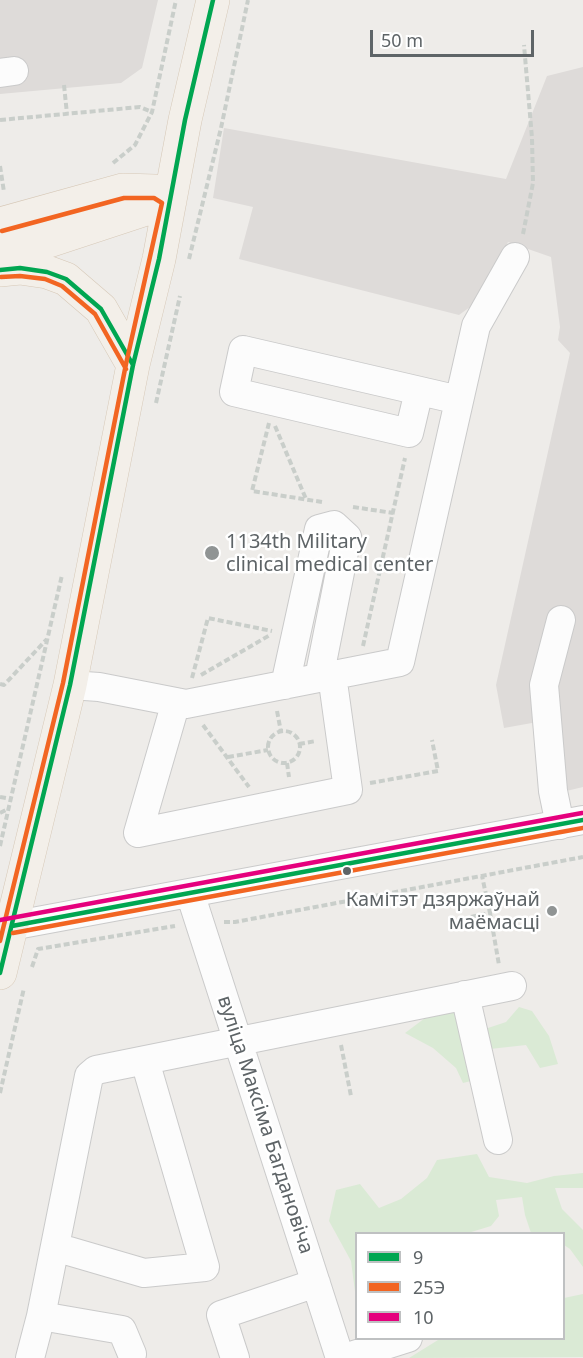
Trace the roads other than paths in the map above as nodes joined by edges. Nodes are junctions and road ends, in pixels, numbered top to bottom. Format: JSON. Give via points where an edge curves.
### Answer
{"nodes":[{"id":1,"x":213,"y":0,"type":"edge"},
{"id":2,"x":185,"y":120,"type":"junction"},
{"id":3,"x":115,"y":179,"type":"junction"},
{"id":4,"x":170,"y":201,"type":"junction"},
{"id":5,"x":0,"y":224,"type":"edge"},
{"id":6,"x":0,"y":257,"type":"edge"},
{"id":7,"x":515,"y":257,"type":"road end"},
{"id":8,"x":0,"y":270,"type":"edge"},
{"id":9,"x":133,"y":365,"type":"junction"},
{"id":10,"x":419,"y":391,"type":"junction"},
{"id":11,"x":459,"y":400,"type":"junction"},
{"id":12,"x":561,"y":620,"type":"dead end"},
{"id":13,"x":325,"y":677,"type":"junction"},
{"id":14,"x":70,"y":685,"type":"junction"},
{"id":15,"x":285,"y":685,"type":"junction"},
{"id":16,"x":181,"y":703,"type":"junction"},
{"id":17,"x":571,"y":822,"type":"edge"},
{"id":18,"x":190,"y":893,"type":"junction"},
{"id":19,"x":6,"y":927,"type":"edge"},
{"id":20,"x":19,"y":976,"type":"edge"},
{"id":21,"x":507,"y":987,"type":"road end"},
{"id":22,"x":465,"y":995,"type":"junction"},
{"id":23,"x":238,"y":1041,"type":"junction"},
{"id":24,"x":146,"y":1061,"type":"junction"},
{"id":25,"x":498,"y":1140,"type":"dead end"},
{"id":26,"x":55,"y":1247,"type":"junction"},
{"id":27,"x":316,"y":1283,"type":"junction"},
{"id":28,"x":41,"y":1316,"type":"junction"},
{"id":29,"x":401,"y":1340,"type":"edge"},
{"id":30,"x":132,"y":1354,"type":"dead end"},
{"id":31,"x":30,"y":1358,"type":"edge"},
{"id":32,"x":235,"y":1358,"type":"edge"},
{"id":33,"x":342,"y":1358,"type":"edge"}],
"edges":[{"from":1,"to":2,"type":"main road"},
{"from":2,"to":3,"type":"main road","via":[[170,150],[152,171]]},
{"from":2,"to":4,"type":"main road"},
{"from":3,"to":4,"type":"main road","via":[[155,191]]},
{"from":3,"to":5,"type":"main road"},
{"from":4,"to":6,"type":"main road"},
{"from":4,"to":9,"type":"main road"},
{"from":7,"to":11,"type":"street","via":[[476,326]]},
{"from":8,"to":9,"type":"main road","via":[[20,268],[66,279],[101,309]]},
{"from":9,"to":14,"type":"main road"},
{"from":10,"to":10,"type":"street","via":[[243,350],[234,392],[409,433]]},
{"from":10,"to":11,"type":"street"},
{"from":11,"to":13,"type":"street","via":[[400,662]]},
{"from":12,"to":17,"type":"street","via":[[544,684],[553,791]]},
{"from":13,"to":15,"type":"street"},
{"from":13,"to":15,"type":"street","via":[[347,537],[334,525],[319,529]]},
{"from":13,"to":16,"type":"street","via":[[348,790],[138,833]]},
{"from":14,"to":16,"type":"street"},
{"from":14,"to":19,"type":"main road"},
{"from":15,"to":16,"type":"street"},
{"from":17,"to":18,"type":"street"},
{"from":18,"to":19,"type":"street"},
{"from":18,"to":23,"type":"street","name":"вуліца Максіма Багдановіча"},
{"from":19,"to":20,"type":"main road"},
{"from":21,"to":22,"type":"street"},
{"from":22,"to":23,"type":"street"},
{"from":22,"to":25,"type":"street"},
{"from":23,"to":24,"type":"street"},
{"from":23,"to":27,"type":"street","name":"вуліца Максіма Багдановіча"},
{"from":24,"to":26,"type":"street","via":[[96,1070],[89,1076]]},
{"from":24,"to":26,"type":"street","via":[[205,1267],[144,1273]]},
{"from":26,"to":28,"type":"street"},
{"from":27,"to":32,"type":"street","via":[[221,1315]]},
{"from":27,"to":33,"type":"street","name":"вуліца Максіма Багдановіча"},
{"from":28,"to":30,"type":"street","via":[[122,1330]]},
{"from":28,"to":31,"type":"street"},
{"from":29,"to":33,"type":"street"}]}
